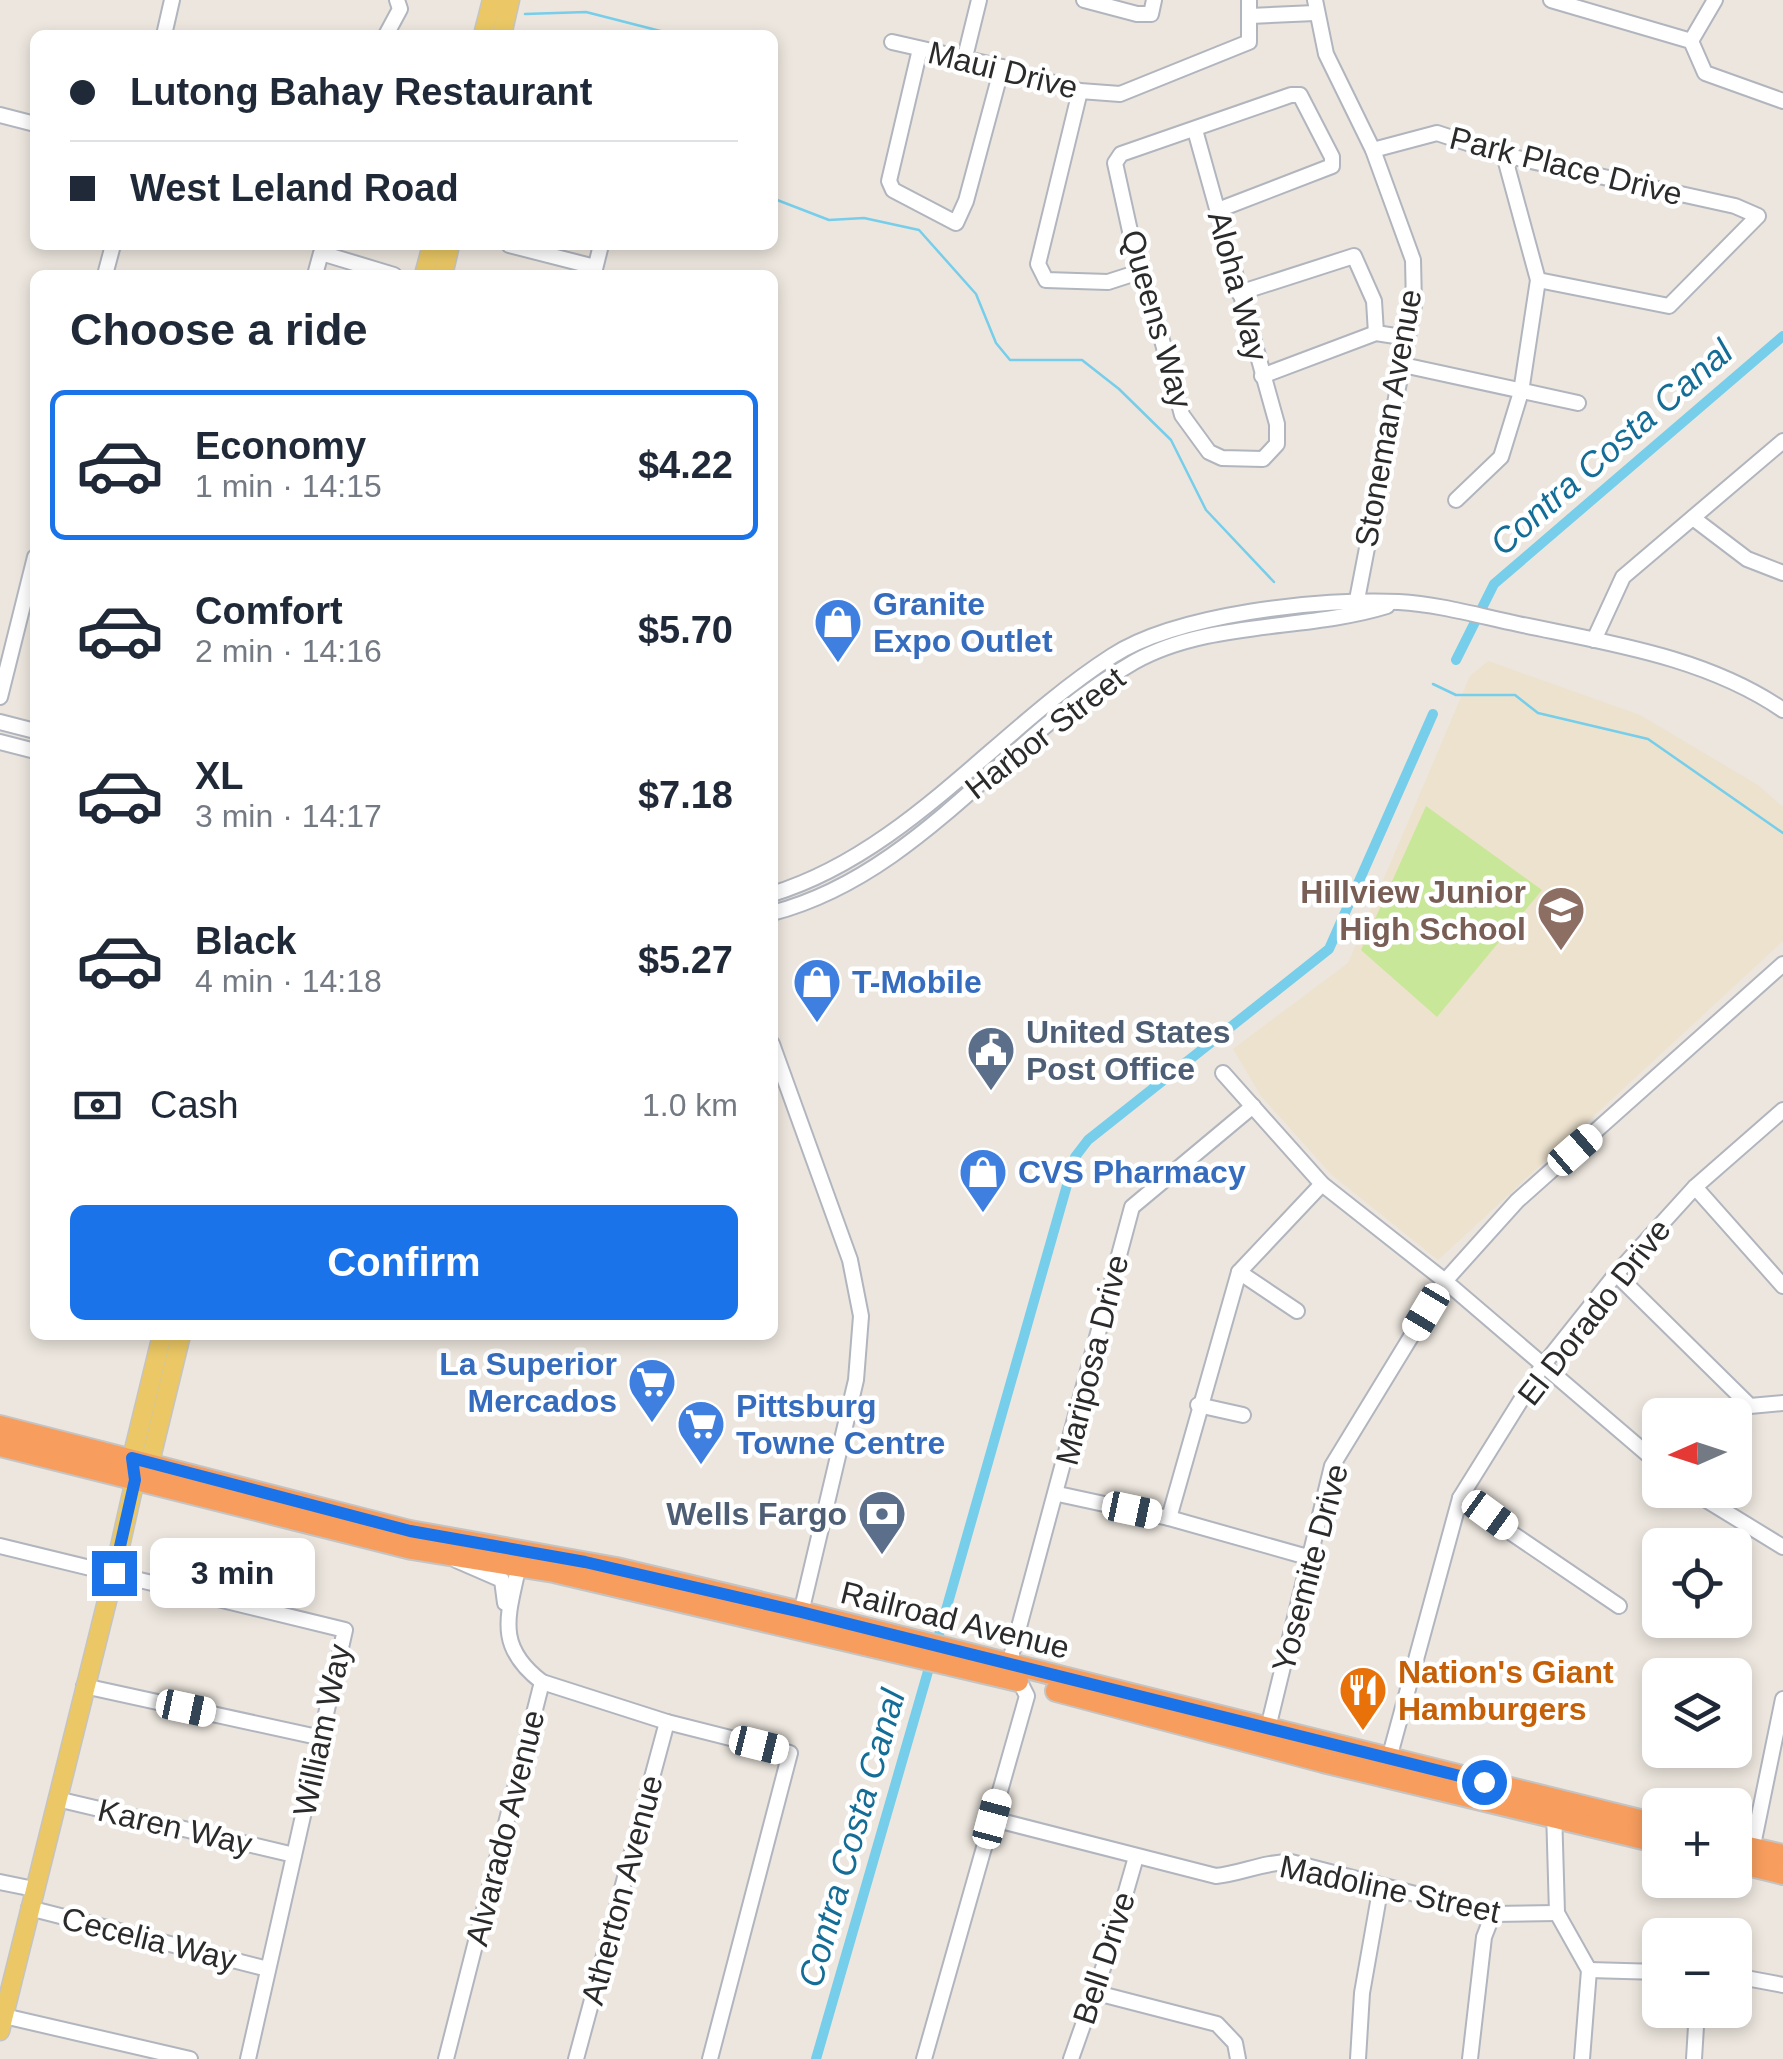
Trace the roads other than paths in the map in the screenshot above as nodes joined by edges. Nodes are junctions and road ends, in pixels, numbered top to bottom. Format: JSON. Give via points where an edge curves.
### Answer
{"nodes":[{"id":1,"x":172,"y":0,"type":"edge"},
{"id":2,"x":492,"y":0,"type":"edge"},
{"id":3,"x":510,"y":0,"type":"edge"},
{"id":4,"x":979,"y":0,"type":"edge"},
{"id":5,"x":1084,"y":0,"type":"edge"},
{"id":6,"x":1249,"y":0,"type":"edge"},
{"id":7,"x":1551,"y":0,"type":"edge"},
{"id":8,"x":1716,"y":0,"type":"edge"},
{"id":9,"x":399,"y":5,"type":"edge"},
{"id":10,"x":1152,"y":7,"type":"edge"},
{"id":11,"x":1315,"y":7,"type":"edge"},
{"id":12,"x":1250,"y":16,"type":"junction"},
{"id":13,"x":165,"y":30,"type":"edge"},
{"id":14,"x":388,"y":30,"type":"edge"},
{"id":15,"x":484,"y":30,"type":"edge"},
{"id":16,"x":503,"y":30,"type":"edge"},
{"id":17,"x":1691,"y":41,"type":"junction"},
{"id":18,"x":892,"y":42,"type":"dead end"},
{"id":19,"x":920,"y":49,"type":"junction"},
{"id":20,"x":966,"y":57,"type":"junction"},
{"id":21,"x":1002,"y":67,"type":"junction"},
{"id":22,"x":1080,"y":91,"type":"junction"},
{"id":23,"x":1783,"y":101,"type":"edge"},
{"id":24,"x":0,"y":115,"type":"edge"},
{"id":25,"x":30,"y":123,"type":"edge"},
{"id":26,"x":1195,"y":130,"type":"junction"},
{"id":27,"x":1373,"y":150,"type":"junction"},
{"id":28,"x":1504,"y":155,"type":"junction"},
{"id":29,"x":1218,"y":210,"type":"junction"},
{"id":30,"x":325,"y":250,"type":"edge"},
{"id":31,"x":525,"y":250,"type":"edge"},
{"id":32,"x":380,"y":270,"type":"edge"},
{"id":33,"x":591,"y":270,"type":"edge"},
{"id":34,"x":1139,"y":272,"type":"junction"},
{"id":35,"x":1538,"y":280,"type":"junction"},
{"id":36,"x":1239,"y":293,"type":"junction"},
{"id":37,"x":1376,"y":334,"type":"junction"},
{"id":38,"x":1408,"y":338,"type":"junction"},
{"id":39,"x":1403,"y":364,"type":"junction"},
{"id":40,"x":1262,"y":376,"type":"junction"},
{"id":41,"x":1521,"y":392,"type":"junction"},
{"id":42,"x":1578,"y":403,"type":"dead end"},
{"id":43,"x":1783,"y":441,"type":"edge"},
{"id":44,"x":1277,"y":444,"type":"joint"},
{"id":45,"x":1456,"y":500,"type":"dead end"},
{"id":46,"x":1693,"y":518,"type":"junction"},
{"id":47,"x":1783,"y":573,"type":"edge"},
{"id":48,"x":30,"y":576,"type":"edge"},
{"id":49,"x":1355,"y":609,"type":"junction"},
{"id":50,"x":1594,"y":640,"type":"junction"},
{"id":51,"x":0,"y":697,"type":"edge"},
{"id":52,"x":1783,"y":710,"type":"edge"},
{"id":53,"x":0,"y":722,"type":"edge"},
{"id":54,"x":30,"y":730,"type":"edge"},
{"id":55,"x":0,"y":742,"type":"edge"},
{"id":56,"x":30,"y":750,"type":"edge"},
{"id":57,"x":882,"y":840,"type":"junction"},
{"id":58,"x":893,"y":854,"type":"junction"},
{"id":59,"x":778,"y":892,"type":"edge"},
{"id":60,"x":778,"y":911,"type":"edge"},
{"id":61,"x":1783,"y":964,"type":"edge"},
{"id":62,"x":778,"y":1061,"type":"edge"},
{"id":63,"x":1223,"y":1073,"type":"dead end"},
{"id":64,"x":1253,"y":1106,"type":"junction"},
{"id":65,"x":1781,"y":1117,"type":"edge"},
{"id":66,"x":1322,"y":1184,"type":"junction"},
{"id":67,"x":1695,"y":1188,"type":"junction"},
{"id":68,"x":1239,"y":1272,"type":"junction"},
{"id":69,"x":1616,"y":1274,"type":"junction"},
{"id":70,"x":1445,"y":1282,"type":"junction"},
{"id":71,"x":1783,"y":1286,"type":"edge"},
{"id":72,"x":1297,"y":1311,"type":"dead end"},
{"id":73,"x":161,"y":1340,"type":"edge"},
{"id":74,"x":180,"y":1340,"type":"edge"},
{"id":75,"x":1541,"y":1368,"type":"junction"},
{"id":76,"x":1783,"y":1403,"type":"edge"},
{"id":77,"x":1198,"y":1405,"type":"junction"},
{"id":78,"x":1243,"y":1415,"type":"dead end"},
{"id":79,"x":0,"y":1426,"type":"edge"},
{"id":80,"x":0,"y":1446,"type":"edge"},
{"id":81,"x":1642,"y":1450,"type":"edge"},
{"id":82,"x":141,"y":1460,"type":"junction"},
{"id":83,"x":135,"y":1480,"type":"junction"},
{"id":84,"x":1058,"y":1494,"type":"junction"},
{"id":85,"x":1460,"y":1498,"type":"junction"},
{"id":86,"x":1720,"y":1508,"type":"edge"},
{"id":87,"x":1169,"y":1518,"type":"junction"},
{"id":88,"x":0,"y":1546,"type":"edge"},
{"id":89,"x":1783,"y":1546,"type":"edge"},
{"id":90,"x":447,"y":1555,"type":"junction"},
{"id":91,"x":521,"y":1558,"type":"junction"},
{"id":92,"x":1311,"y":1558,"type":"junction"},
{"id":93,"x":114,"y":1573,"type":"junction"},
{"id":94,"x":1619,"y":1606,"type":"dead end"},
{"id":95,"x":799,"y":1621,"type":"junction"},
{"id":96,"x":507,"y":1623,"type":"junction"},
{"id":97,"x":1016,"y":1674,"type":"junction"},
{"id":98,"x":542,"y":1682,"type":"junction"},
{"id":99,"x":84,"y":1686,"type":"junction"},
{"id":100,"x":1783,"y":1698,"type":"edge"},
{"id":101,"x":667,"y":1722,"type":"junction"},
{"id":102,"x":322,"y":1738,"type":"junction"},
{"id":103,"x":1266,"y":1738,"type":"junction"},
{"id":104,"x":1386,"y":1768,"type":"junction"},
{"id":105,"x":56,"y":1799,"type":"junction"},
{"id":106,"x":1554,"y":1808,"type":"junction"},
{"id":107,"x":992,"y":1819,"type":"junction"},
{"id":108,"x":1752,"y":1820,"type":"edge"},
{"id":109,"x":1642,"y":1822,"type":"edge"},
{"id":110,"x":1642,"y":1837,"type":"edge"},
{"id":111,"x":294,"y":1855,"type":"junction"},
{"id":112,"x":1752,"y":1855,"type":"edge"},
{"id":113,"x":1783,"y":1855,"type":"edge"},
{"id":114,"x":1136,"y":1857,"type":"junction"},
{"id":115,"x":1752,"y":1859,"type":"edge"},
{"id":116,"x":1783,"y":1874,"type":"edge"},
{"id":117,"x":0,"y":1882,"type":"edge"},
{"id":118,"x":1381,"y":1886,"type":"junction"},
{"id":119,"x":34,"y":1889,"type":"junction"},
{"id":120,"x":30,"y":1908,"type":"junction"},
{"id":121,"x":1493,"y":1914,"type":"junction"},
{"id":122,"x":1557,"y":1914,"type":"junction"},
{"id":123,"x":268,"y":1969,"type":"junction"},
{"id":124,"x":1590,"y":1970,"type":"junction"},
{"id":125,"x":1642,"y":1971,"type":"edge"},
{"id":126,"x":1752,"y":1979,"type":"edge"},
{"id":127,"x":1783,"y":1985,"type":"edge"},
{"id":128,"x":1093,"y":1992,"type":"junction"},
{"id":129,"x":2,"y":2024,"type":"edge"},
{"id":130,"x":1697,"y":2028,"type":"edge"},
{"id":131,"x":190,"y":2059,"type":"edge"},
{"id":132,"x":248,"y":2059,"type":"edge"},
{"id":133,"x":446,"y":2059,"type":"edge"},
{"id":134,"x":576,"y":2059,"type":"edge"},
{"id":135,"x":710,"y":2059,"type":"edge"},
{"id":136,"x":924,"y":2059,"type":"edge"},
{"id":137,"x":1071,"y":2059,"type":"edge"},
{"id":138,"x":1238,"y":2059,"type":"edge"},
{"id":139,"x":1358,"y":2059,"type":"edge"},
{"id":140,"x":1470,"y":2059,"type":"edge"},
{"id":141,"x":1582,"y":2059,"type":"edge"},
{"id":142,"x":1694,"y":2059,"type":"edge"}],
"edges":[{"from":1,"to":13,"type":"street"},
{"from":2,"to":15,"type":"main road"},
{"from":3,"to":16,"type":"main road"},
{"from":4,"to":20,"type":"street"},
{"from":5,"to":10,"type":"street","via":[[1137,14]]},
{"from":6,"to":12,"type":"street"},
{"from":7,"to":17,"type":"street"},
{"from":8,"to":17,"type":"street"},
{"from":9,"to":14,"type":"street"},
{"from":11,"to":12,"type":"street"},
{"from":11,"to":27,"type":"street","name":"Stoneman Avenue","via":[[1326,54]]},
{"from":12,"to":22,"type":"street","name":"Maui Drive","via":[[1249,42],[1227,54],[1120,94]]},
{"from":17,"to":23,"type":"street","via":[[1705,73]]},
{"from":18,"to":19,"type":"street","name":"Maui Drive"},
{"from":19,"to":20,"type":"street","name":"Maui Drive"},
{"from":19,"to":21,"type":"street","via":[[889,181],[893,190],[956,222]]},
{"from":20,"to":21,"type":"street","name":"Maui Drive"},
{"from":21,"to":22,"type":"street","name":"Maui Drive"},
{"from":22,"to":34,"type":"street","via":[[1038,264],[1046,280],[1108,282]]},
{"from":24,"to":25,"type":"street"},
{"from":26,"to":29,"type":"street","name":"Aloha Way"},
{"from":26,"to":29,"type":"street","via":[[1300,95],[1332,158],[1332,166]]},
{"from":26,"to":34,"type":"street","name":"Queens Way","via":[[1122,154],[1116,163]]},
{"from":27,"to":28,"type":"street","name":"Park Place Drive","via":[[1437,133]]},
{"from":27,"to":38,"type":"street","name":"Stoneman Avenue","via":[[1413,260]]},
{"from":28,"to":35,"type":"street"},
{"from":28,"to":35,"type":"street","name":"Park Place Drive","via":[[1758,216],[1669,306]]},
{"from":29,"to":36,"type":"street","name":"Aloha Way"},
{"from":30,"to":32,"type":"street"},
{"from":31,"to":33,"type":"street"},
{"from":34,"to":44,"type":"street","name":"Queens Way","via":[[1182,415],[1197,438],[1222,458],[1263,459]]},
{"from":35,"to":41,"type":"street"},
{"from":36,"to":37,"type":"street","via":[[1354,256],[1374,301]]},
{"from":36,"to":40,"type":"street","name":"Aloha Way"},
{"from":37,"to":38,"type":"street"},
{"from":37,"to":40,"type":"street"},
{"from":38,"to":39,"type":"street","name":"Stoneman Avenue"},
{"from":39,"to":41,"type":"street"},
{"from":39,"to":49,"type":"street","name":"Stoneman Avenue"},
{"from":40,"to":44,"type":"street","name":"Aloha Way"},
{"from":41,"to":42,"type":"street"},
{"from":41,"to":45,"type":"street","via":[[1501,457]]},
{"from":43,"to":46,"type":"street"},
{"from":46,"to":47,"type":"street","via":[[1747,559]]},
{"from":46,"to":50,"type":"street","via":[[1623,578]]},
{"from":48,"to":51,"type":"street"},
{"from":49,"to":50,"type":"street","name":"Harbor Street","via":[[1402,602]]},
{"from":49,"to":57,"type":"street","name":"Harbor Street","via":[[1184,625],[1126,647],[1038,710]]},
{"from":49,"to":58,"type":"street","name":"Harbor Street","via":[[1188,642],[1138,660],[1094,688]]},
{"from":50,"to":52,"type":"street","name":"Harbor Street","via":[[1708,671]]},
{"from":53,"to":54,"type":"street"},
{"from":55,"to":56,"type":"street"},
{"from":57,"to":58,"type":"street"},
{"from":57,"to":59,"type":"street","name":"Harbor Street","via":[[832,871]]},
{"from":58,"to":60,"type":"street","name":"Harbor Street","via":[[832,891]]},
{"from":61,"to":70,"type":"street","name":"Yosemite Drive","via":[[1516,1201]]},
{"from":62,"to":95,"type":"street","via":[[850,1260],[861,1316],[856,1380]]},
{"from":63,"to":64,"type":"street"},
{"from":64,"to":66,"type":"street"},
{"from":64,"to":84,"type":"street","name":"Mariposa Drive","via":[[1132,1207]]},
{"from":65,"to":67,"type":"street","name":"El Dorado Drive"},
{"from":66,"to":68,"type":"street"},
{"from":66,"to":70,"type":"street"},
{"from":67,"to":69,"type":"street","name":"El Dorado Drive"},
{"from":67,"to":71,"type":"street"},
{"from":68,"to":72,"type":"street"},
{"from":68,"to":77,"type":"street"},
{"from":69,"to":75,"type":"street","name":"El Dorado Drive"},
{"from":69,"to":76,"type":"street","via":[[1750,1406]]},
{"from":70,"to":75,"type":"street"},
{"from":70,"to":92,"type":"street","name":"Yosemite Drive","via":[[1332,1466]]},
{"from":73,"to":82,"type":"main road"},
{"from":74,"to":82,"type":"main road"},
{"from":75,"to":81,"type":"street"},
{"from":75,"to":85,"type":"street","name":"El Dorado Drive"},
{"from":77,"to":78,"type":"street"},
{"from":77,"to":87,"type":"street"},
{"from":79,"to":82,"type":"highway","name":"Railroad Avenue"},
{"from":80,"to":83,"type":"highway","name":"Railroad Avenue"},
{"from":82,"to":83,"type":"main road"},
{"from":82,"to":91,"type":"highway","name":"Railroad Avenue"},
{"from":83,"to":90,"type":"highway","name":"Railroad Avenue"},
{"from":83,"to":93,"type":"main road"},
{"from":84,"to":87,"type":"street"},
{"from":84,"to":97,"type":"street","name":"Mariposa Drive","via":[[1012,1653]]},
{"from":85,"to":94,"type":"street"},
{"from":85,"to":104,"type":"street","name":"El Dorado Drive"},
{"from":86,"to":89,"type":"street"},
{"from":87,"to":92,"type":"street"},
{"from":88,"to":93,"type":"street","name":"William Way"},
{"from":90,"to":91,"type":"highway","name":"Railroad Avenue"},
{"from":90,"to":96,"type":"street","name":"Alvarado Avenue","via":[[502,1580]]},
{"from":91,"to":95,"type":"highway","name":"Railroad Avenue"},
{"from":91,"to":96,"type":"street"},
{"from":92,"to":103,"type":"street","name":"Yosemite Drive"},
{"from":93,"to":99,"type":"main road"},
{"from":93,"to":102,"type":"street","name":"William Way","via":[[345,1630]]},
{"from":95,"to":97,"type":"highway","name":"Railroad Avenue"},
{"from":96,"to":98,"type":"street","name":"Alvarado Avenue","via":[[516,1658]]},
{"from":97,"to":103,"type":"highway","name":"Railroad Avenue"},
{"from":97,"to":107,"type":"street","name":"Mariposa Drive","via":[[1027,1696]]},
{"from":98,"to":101,"type":"street"},
{"from":98,"to":133,"type":"street","name":"Alvarado Avenue"},
{"from":99,"to":102,"type":"street"},
{"from":99,"to":105,"type":"main road"},
{"from":100,"to":108,"type":"street"},
{"from":101,"to":134,"type":"street","name":"Atherton Avenue"},
{"from":101,"to":135,"type":"street","via":[[790,1753]]},
{"from":102,"to":111,"type":"street","name":"William Way"},
{"from":103,"to":104,"type":"highway","name":"Railroad Avenue"},
{"from":104,"to":106,"type":"highway","name":"Railroad Avenue"},
{"from":105,"to":111,"type":"street","name":"Karen Way"},
{"from":105,"to":119,"type":"main road"},
{"from":106,"to":109,"type":"highway","name":"Railroad Avenue"},
{"from":106,"to":110,"type":"highway","name":"Railroad Avenue"},
{"from":106,"to":122,"type":"street"},
{"from":107,"to":114,"type":"street","name":"Madoline Street"},
{"from":107,"to":136,"type":"street","name":"Mariposa Drive"},
{"from":111,"to":123,"type":"street","name":"William Way"},
{"from":112,"to":113,"type":"highway"},
{"from":114,"to":118,"type":"street","name":"Madoline Street","via":[[1216,1876],[1262,1862],[1290,1862]]},
{"from":114,"to":128,"type":"street","name":"Bell Drive"},
{"from":115,"to":116,"type":"highway"},
{"from":117,"to":119,"type":"street","name":"Cecelia Way"},
{"from":118,"to":121,"type":"street","name":"Madoline Street"},
{"from":118,"to":139,"type":"street"},
{"from":119,"to":120,"type":"main road"},
{"from":120,"to":123,"type":"street","name":"Cecelia Way"},
{"from":120,"to":129,"type":"main road"},
{"from":121,"to":122,"type":"street","name":"Madoline Street"},
{"from":121,"to":140,"type":"street","via":[[1484,1937]]},
{"from":122,"to":124,"type":"street"},
{"from":123,"to":132,"type":"street","name":"William Way"},
{"from":124,"to":125,"type":"street"},
{"from":124,"to":141,"type":"street"},
{"from":126,"to":127,"type":"street"},
{"from":128,"to":137,"type":"street","name":"Bell Drive"},
{"from":128,"to":138,"type":"street","via":[[1218,2024],[1235,2043]]},
{"from":129,"to":131,"type":"street"},
{"from":130,"to":142,"type":"street"}]}
